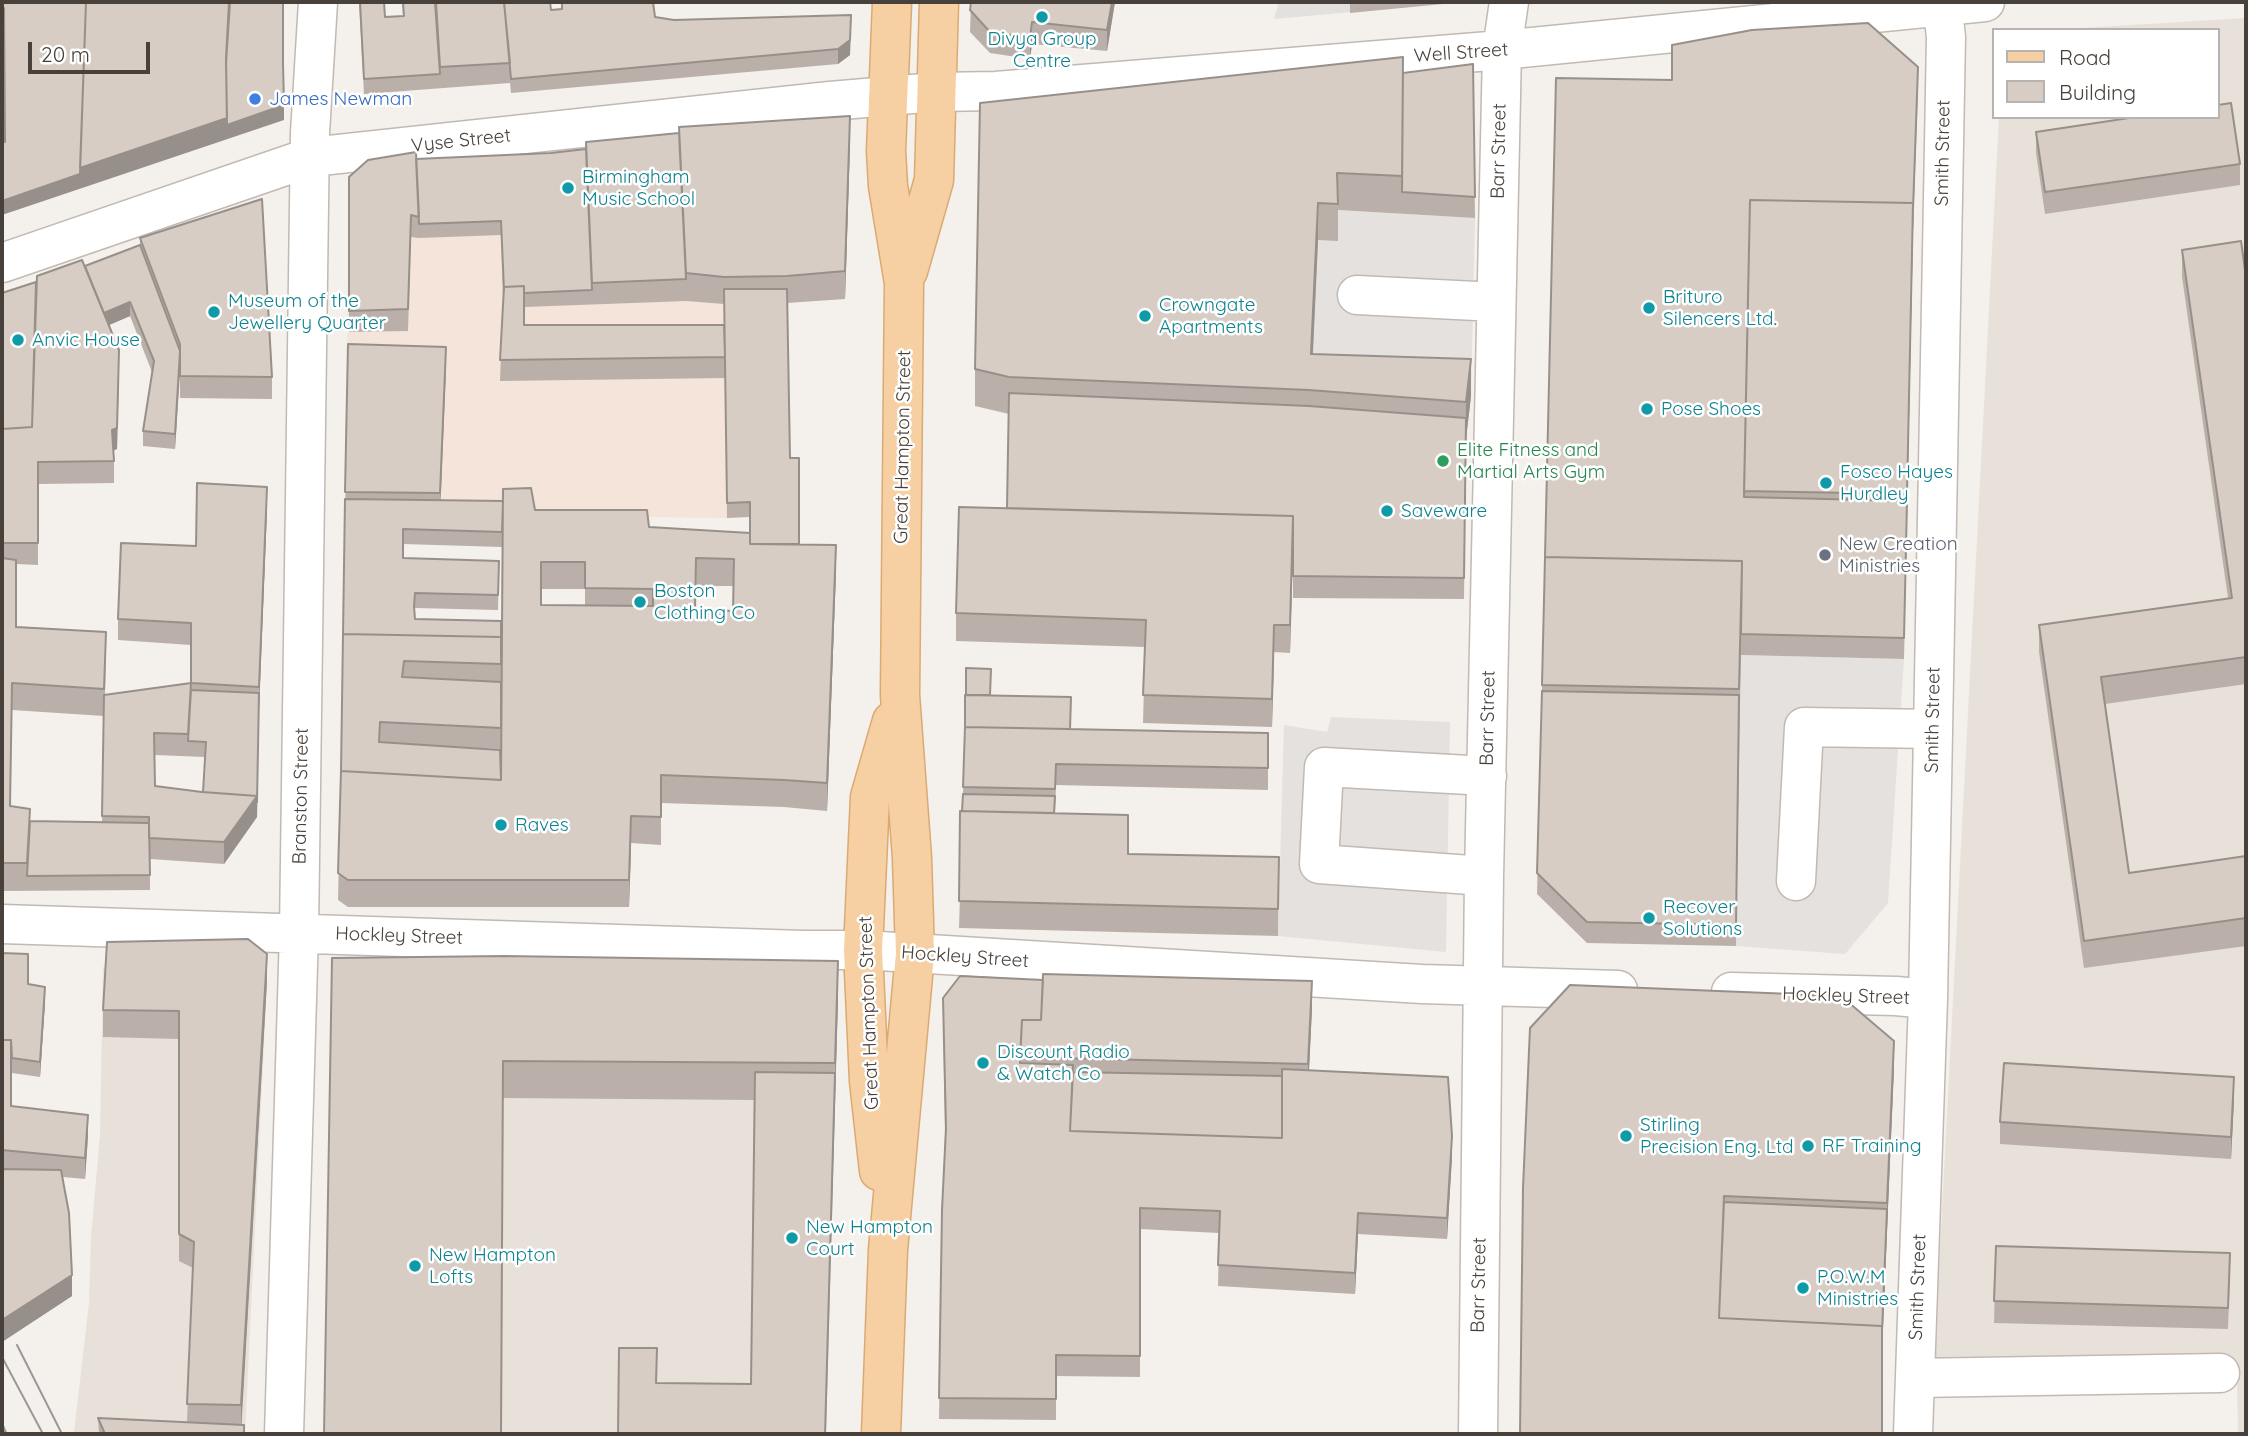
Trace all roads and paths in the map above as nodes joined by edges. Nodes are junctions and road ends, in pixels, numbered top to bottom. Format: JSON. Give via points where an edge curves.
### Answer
{"nodes":[{"id":1,"x":318,"y":2,"type":"edge"},
{"id":2,"x":892,"y":2,"type":"edge"},
{"id":3,"x":939,"y":2,"type":"edge"},
{"id":4,"x":1509,"y":2,"type":"edge"},
{"id":5,"x":1985,"y":2,"type":"edge"},
{"id":6,"x":1942,"y":4,"type":"edge"},
{"id":7,"x":1502,"y":50,"type":"junction"},
{"id":8,"x":936,"y":92,"type":"junction"},
{"id":9,"x":887,"y":96,"type":"junction"},
{"id":10,"x":311,"y":157,"type":"junction"},
{"id":11,"x":2,"y":263,"type":"edge"},
{"id":12,"x":904,"y":283,"type":"junction"},
{"id":13,"x":1357,"y":295,"type":"dead end"},
{"id":14,"x":1496,"y":302,"type":"junction"},
{"id":15,"x":900,"y":695,"type":"junction"},
{"id":16,"x":1933,"y":729,"type":"junction"},
{"id":17,"x":1486,"y":776,"type":"junction"},
{"id":18,"x":1484,"y":876,"type":"junction"},
{"id":19,"x":1796,"y":881,"type":"dead end"},
{"id":20,"x":2,"y":924,"type":"edge"},
{"id":21,"x":299,"y":932,"type":"junction"},
{"id":22,"x":863,"y":950,"type":"junction"},
{"id":23,"x":915,"y":954,"type":"junction"},
{"id":24,"x":1483,"y":986,"type":"junction"},
{"id":25,"x":1648,"y":990,"type":"edge"},
{"id":26,"x":1703,"y":992,"type":"edge"},
{"id":27,"x":1928,"y":999,"type":"junction"},
{"id":28,"x":888,"y":1250,"type":"junction"},
{"id":29,"x":2220,"y":1373,"type":"dead end"},
{"id":30,"x":1915,"y":1378,"type":"junction"},
{"id":31,"x":284,"y":1434,"type":"edge"},
{"id":32,"x":880,"y":1434,"type":"edge"},
{"id":33,"x":1478,"y":1434,"type":"edge"},
{"id":34,"x":1913,"y":1434,"type":"edge"}],
"edges":[{"from":1,"to":10,"type":"street","name":"Branston Street"},
{"from":2,"to":9,"type":"main road","name":"Great Hampton Street"},
{"from":3,"to":8,"type":"main road","name":"Great Hampton Street"},
{"from":4,"to":7,"type":"street","name":"Barr Street"},
{"from":5,"to":6,"type":"street","name":"Well Street"},
{"from":6,"to":7,"type":"street","name":"Well Street"},
{"from":6,"to":16,"type":"street","name":"Smith Street","via":[[1946,37]]},
{"from":7,"to":8,"type":"street","name":"Well Street"},
{"from":7,"to":14,"type":"street","name":"Barr Street"},
{"from":8,"to":9,"type":"street","name":"Vyse Street"},
{"from":8,"to":12,"type":"main road","name":"Great Hampton Street","via":[[934,180]]},
{"from":9,"to":10,"type":"street","name":"Vyse Street"},
{"from":9,"to":12,"type":"main road","name":"Great Hampton Street","via":[[888,186]]},
{"from":10,"to":11,"type":"street","name":"Vyse Street"},
{"from":10,"to":21,"type":"street","name":"Branston Street"},
{"from":12,"to":15,"type":"main road","name":"Great Hampton Street"},
{"from":13,"to":14,"type":"street"},
{"from":14,"to":17,"type":"street","name":"Barr Street"},
{"from":15,"to":22,"type":"main road","name":"Great Hampton Street","via":[[870,797]]},
{"from":15,"to":23,"type":"main road","name":"Great Hampton Street"},
{"from":16,"to":19,"type":"street","via":[[1804,727]]},
{"from":16,"to":27,"type":"street","name":"Smith Street"},
{"from":17,"to":18,"type":"street","name":"Barr Street"},
{"from":17,"to":18,"type":"street","via":[[1324,767],[1319,864]]},
{"from":18,"to":24,"type":"street","name":"Barr Street"},
{"from":20,"to":21,"type":"street","name":"Hockley Street"},
{"from":21,"to":22,"type":"street","name":"Hockley Street"},
{"from":21,"to":31,"type":"street","name":"Branston Street"},
{"from":22,"to":23,"type":"street","name":"Hockley Street"},
{"from":22,"to":28,"type":"main road","name":"Great Hampton Street","via":[[869,1081]]},
{"from":23,"to":24,"type":"street","name":"Hockley Street"},
{"from":23,"to":28,"type":"main road","name":"Great Hampton Street"},
{"from":24,"to":25,"type":"street","name":"Hockley Street"},
{"from":24,"to":33,"type":"street","name":"Barr Street"},
{"from":26,"to":27,"type":"street","name":"Hockley Street"},
{"from":27,"to":30,"type":"street","name":"Smith Street"},
{"from":28,"to":32,"type":"main road","name":"Great Hampton Street"},
{"from":29,"to":30,"type":"street"},
{"from":30,"to":34,"type":"street","name":"Smith Street"}]}
